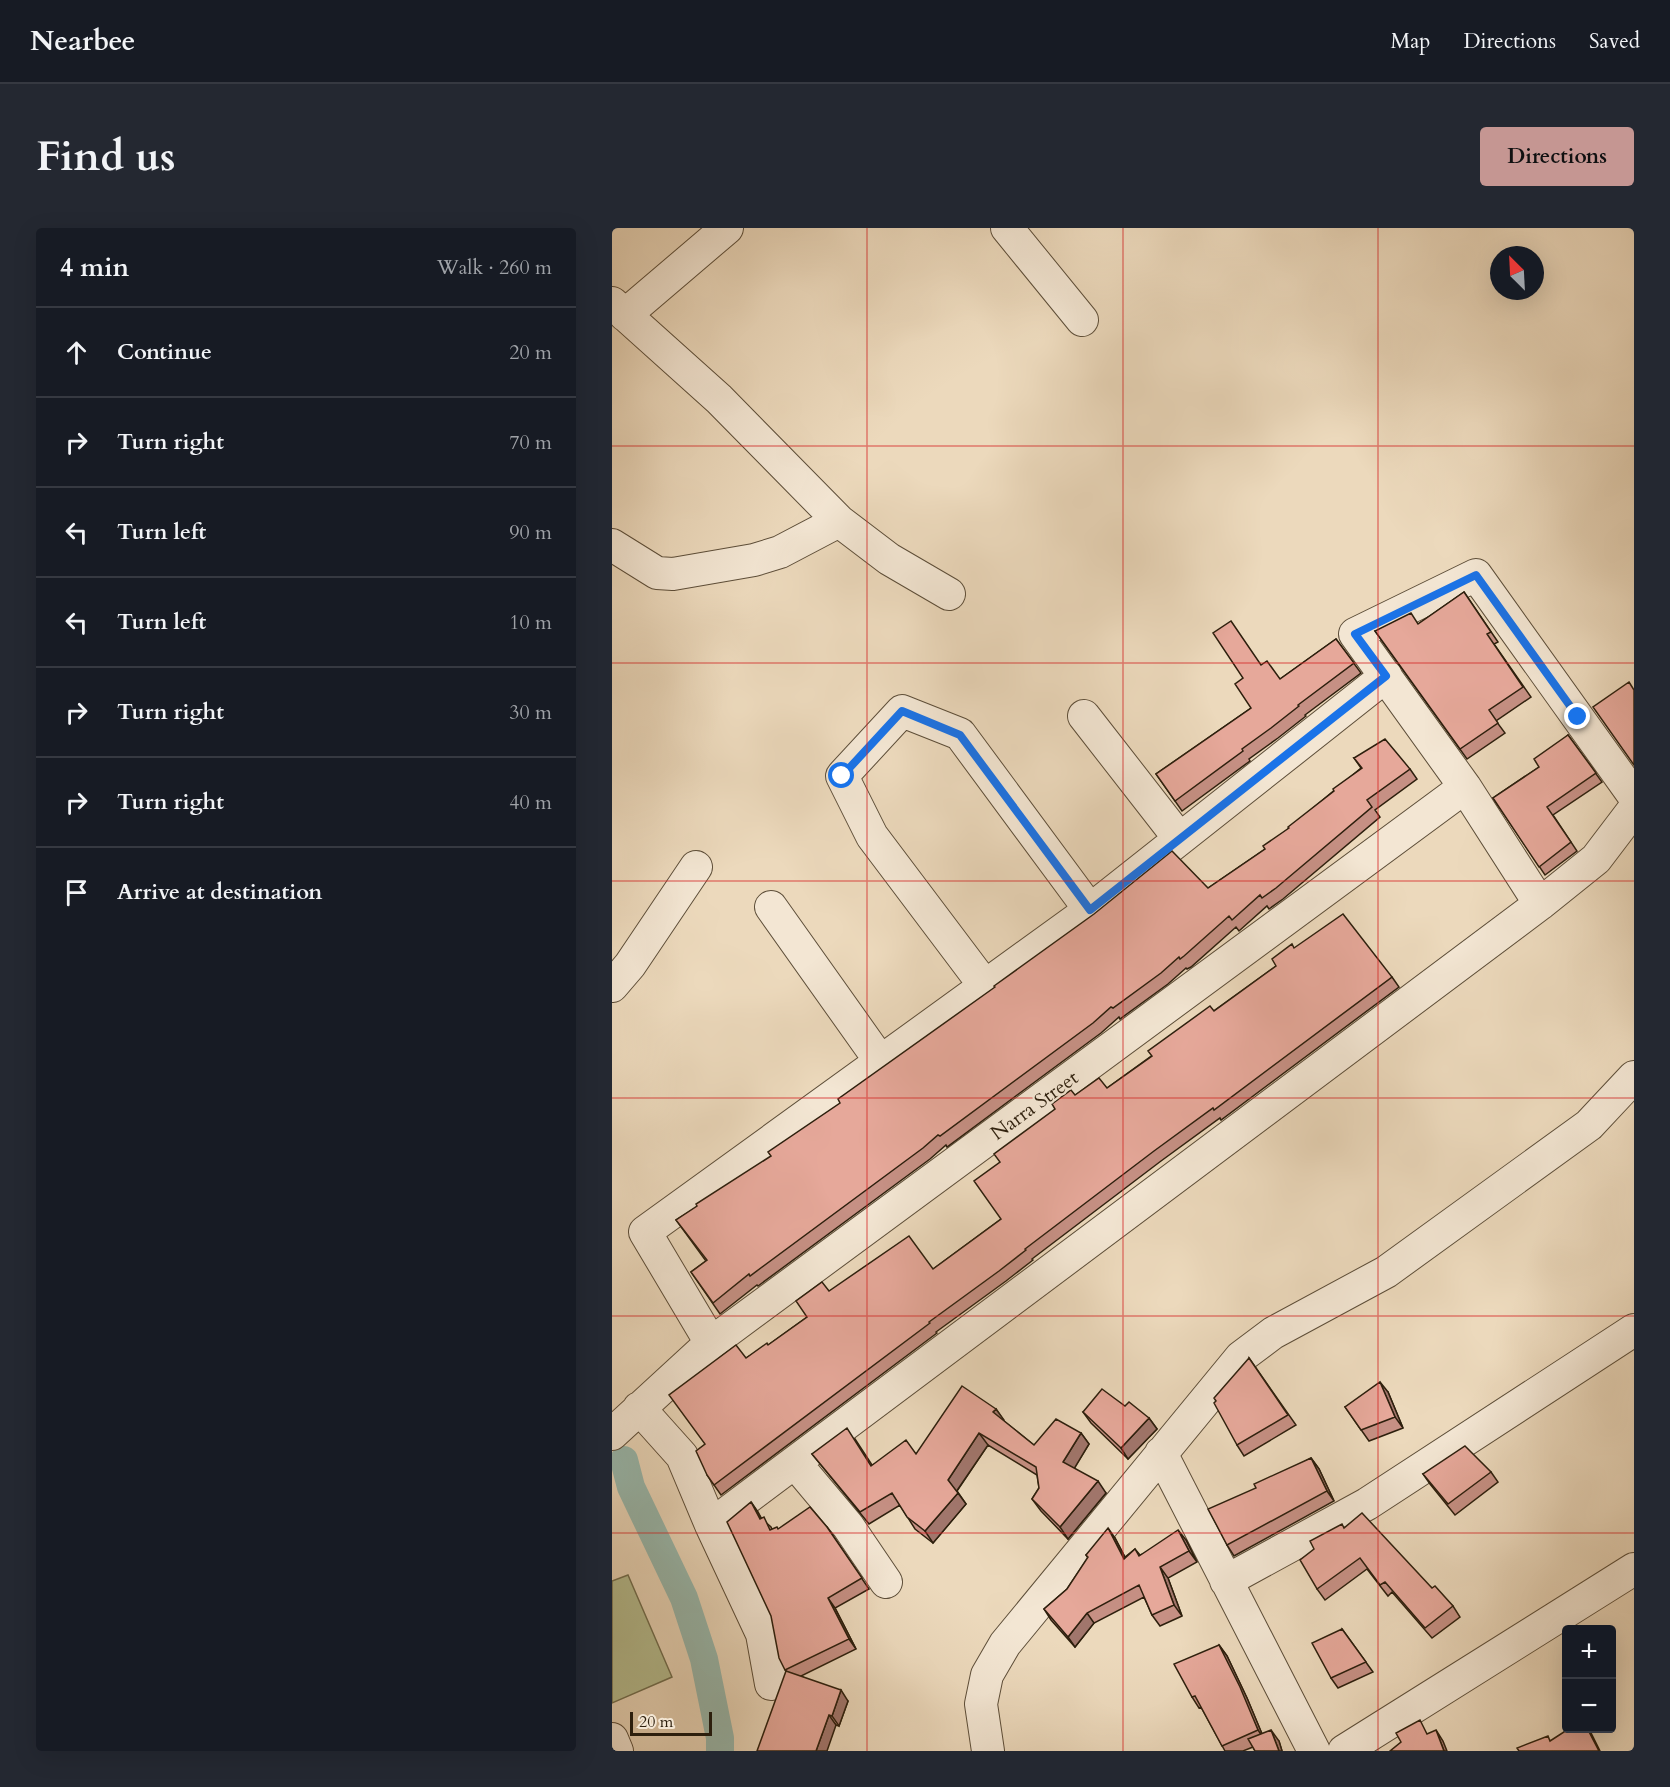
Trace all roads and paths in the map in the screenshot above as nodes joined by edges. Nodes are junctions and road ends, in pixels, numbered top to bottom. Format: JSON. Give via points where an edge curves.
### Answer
{"nodes":[{"id":1,"x":727,"y":228,"type":"edge"},
{"id":2,"x":1007,"y":228,"type":"edge"},
{"id":3,"x":619,"y":309,"type":"edge"},
{"id":4,"x":1082,"y":320,"type":"dead end"},
{"id":5,"x":839,"y":521,"type":"junction"},
{"id":6,"x":612,"y":545,"type":"edge"},
{"id":7,"x":949,"y":594,"type":"dead end"},
{"id":8,"x":1386,"y":676,"type":"junction"},
{"id":9,"x":1606,"y":699,"type":"edge"},
{"id":10,"x":1084,"y":716,"type":"dead end"},
{"id":11,"x":1578,"y":717,"type":"junction"},
{"id":12,"x":1465,"y":787,"type":"junction"},
{"id":13,"x":1634,"y":796,"type":"edge"},
{"id":14,"x":1634,"y":809,"type":"edge"},
{"id":15,"x":1179,"y":838,"type":"junction"},
{"id":16,"x":696,"y":867,"type":"dead end"},
{"id":17,"x":1540,"y":904,"type":"junction"},
{"id":18,"x":771,"y":908,"type":"dead end"},
{"id":19,"x":1090,"y":910,"type":"junction"},
{"id":20,"x":612,"y":986,"type":"edge"},
{"id":21,"x":985,"y":986,"type":"junction"},
{"id":22,"x":881,"y":1062,"type":"junction"},
{"id":23,"x":1634,"y":1077,"type":"edge"},
{"id":24,"x":1634,"y":1330,"type":"edge"},
{"id":25,"x":711,"y":1343,"type":"junction"},
{"id":26,"x":639,"y":1408,"type":"junction"},
{"id":27,"x":612,"y":1434,"type":"edge"},
{"id":28,"x":1161,"y":1453,"type":"junction"},
{"id":29,"x":796,"y":1464,"type":"junction"},
{"id":30,"x":711,"y":1525,"type":"junction"},
{"id":31,"x":1634,"y":1569,"type":"edge"},
{"id":32,"x":1226,"y":1581,"type":"junction"},
{"id":33,"x":886,"y":1582,"type":"dead end"},
{"id":34,"x":771,"y":1684,"type":"dead end"},
{"id":35,"x":612,"y":1739,"type":"edge"},
{"id":36,"x":617,"y":1751,"type":"edge"},
{"id":37,"x":988,"y":1751,"type":"edge"},
{"id":38,"x":1314,"y":1751,"type":"edge"},
{"id":39,"x":1344,"y":1751,"type":"edge"}],
"edges":[{"from":1,"to":3,"type":"street"},
{"from":2,"to":4,"type":"street"},
{"from":3,"to":5,"type":"street","via":[[719,399]]},
{"from":5,"to":6,"type":"street","via":[[780,552],[673,574],[657,573]]},
{"from":5,"to":7,"type":"street","via":[[889,559]]},
{"from":8,"to":11,"type":"street","via":[[1355,634],[1476,575]]},
{"from":8,"to":12,"type":"street"},
{"from":8,"to":15,"type":"street"},
{"from":9,"to":11,"type":"street"},
{"from":10,"to":15,"type":"street"},
{"from":11,"to":13,"type":"street"},
{"from":12,"to":17,"type":"street"},
{"from":12,"to":25,"type":"street","name":"Narra Street"},
{"from":14,"to":17,"type":"street","via":[[1596,859]]},
{"from":15,"to":19,"type":"street"},
{"from":16,"to":20,"type":"street"},
{"from":17,"to":29,"type":"street"},
{"from":18,"to":22,"type":"street"},
{"from":19,"to":21,"type":"street"},
{"from":19,"to":21,"type":"street","via":[[960,735],[902,711],[842,776],[872,836]]},
{"from":21,"to":22,"type":"street"},
{"from":22,"to":25,"type":"street","via":[[645,1232]]},
{"from":23,"to":28,"type":"street","via":[[1589,1125],[1386,1272],[1273,1333],[1241,1356]]},
{"from":24,"to":32,"type":"street","via":[[1367,1504]]},
{"from":25,"to":26,"type":"street","name":"Narra Street"},
{"from":26,"to":27,"type":"street","name":"Narra Street"},
{"from":26,"to":30,"type":"street","via":[[682,1456]]},
{"from":28,"to":32,"type":"street"},
{"from":28,"to":37,"type":"street","via":[[1005,1644],[987,1675],[981,1704]]},
{"from":29,"to":30,"type":"street"},
{"from":29,"to":33,"type":"street","via":[[848,1526]]},
{"from":30,"to":34,"type":"street","via":[[762,1634]]},
{"from":31,"to":39,"type":"street"},
{"from":32,"to":38,"type":"street"},
{"from":35,"to":36,"type":"street"}]}
